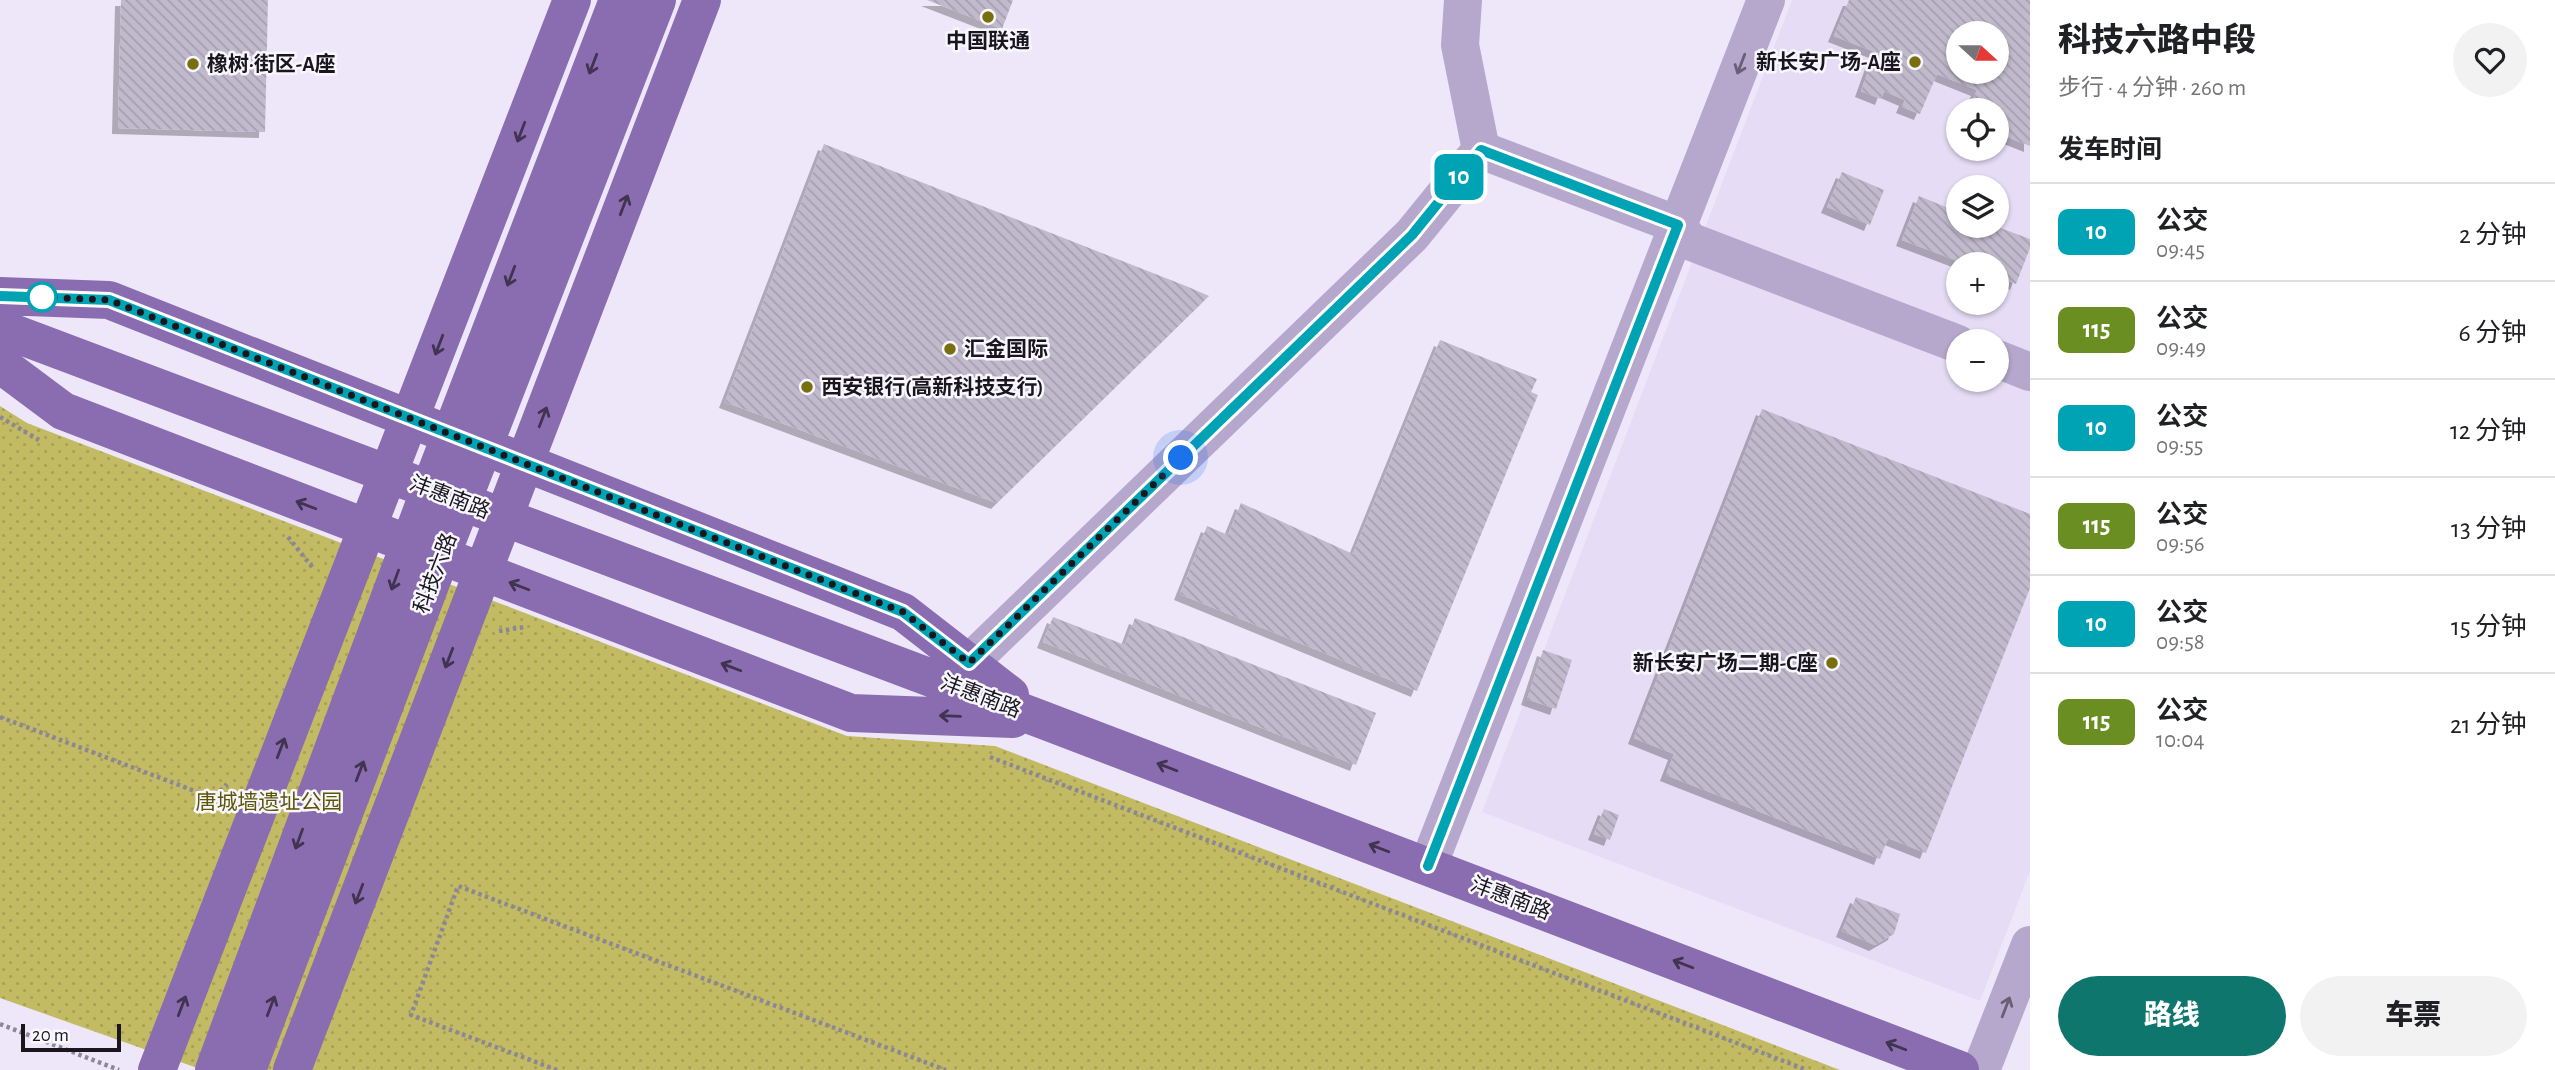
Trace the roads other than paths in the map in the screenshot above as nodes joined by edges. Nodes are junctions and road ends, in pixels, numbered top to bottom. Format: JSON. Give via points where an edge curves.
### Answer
{"nodes":[{"id":1,"x":572,"y":0,"type":"edge"},
{"id":2,"x":618,"y":0,"type":"edge"},
{"id":3,"x":657,"y":0,"type":"edge"},
{"id":4,"x":702,"y":0,"type":"edge"},
{"id":5,"x":1463,"y":0,"type":"edge"},
{"id":6,"x":1766,"y":0,"type":"edge"},
{"id":7,"x":1481,"y":150,"type":"junction"},
{"id":8,"x":1678,"y":225,"type":"junction"},
{"id":9,"x":0,"y":296,"type":"edge"},
{"id":10,"x":0,"y":328,"type":"edge"},
{"id":11,"x":1946,"y":339,"type":"edge"},
{"id":12,"x":0,"y":364,"type":"edge"},
{"id":13,"x":2009,"y":364,"type":"edge"},
{"id":14,"x":2030,"y":372,"type":"edge"},
{"id":15,"x":411,"y":419,"type":"junction"},
{"id":16,"x":450,"y":435,"type":"junction"},
{"id":17,"x":486,"y":447,"type":"junction"},
{"id":18,"x":526,"y":463,"type":"junction"},
{"id":19,"x":389,"y":473,"type":"junction"},
{"id":20,"x":446,"y":495,"type":"junction"},
{"id":21,"x":504,"y":517,"type":"junction"},
{"id":22,"x":366,"y":527,"type":"junction"},
{"id":23,"x":425,"y":550,"type":"junction"},
{"id":24,"x":482,"y":572,"type":"junction"},
{"id":25,"x":969,"y":663,"type":"junction"},
{"id":26,"x":1043,"y":720,"type":"junction"},
{"id":27,"x":1428,"y":866,"type":"junction"},
{"id":28,"x":2030,"y":944,"type":"edge"},
{"id":29,"x":157,"y":1070,"type":"edge"},
{"id":30,"x":214,"y":1070,"type":"edge"},
{"id":31,"x":247,"y":1070,"type":"edge"},
{"id":32,"x":292,"y":1070,"type":"edge"},
{"id":33,"x":1959,"y":1070,"type":"edge"},
{"id":34,"x":1981,"y":1070,"type":"edge"}],
"edges":[{"from":1,"to":15,"type":"main road","one_way":true},
{"from":2,"to":16,"type":"main road","name":"科技六路","one_way":true},
{"from":3,"to":17,"type":"main road","name":"科技六路"},
{"from":18,"to":4,"type":"main road","one_way":true},
{"from":5,"to":7,"type":"street","via":[[1460,45]]},
{"from":6,"to":8,"type":"street","one_way":true},
{"from":7,"to":8,"type":"street"},
{"from":7,"to":25,"type":"street","via":[[1412,235]]},
{"from":8,"to":11,"type":"street","via":[[1689,242]]},
{"from":8,"to":27,"type":"street"},
{"from":9,"to":15,"type":"main road","via":[[109,300]]},
{"from":10,"to":19,"type":"main road","name":"沣惠南路"},
{"from":22,"to":12,"type":"main road","one_way":true,"via":[[63,411]]},
{"from":13,"to":14,"type":"street"},
{"from":15,"to":16,"type":"main road"},
{"from":15,"to":19,"type":"main road"},
{"from":16,"to":17,"type":"main road"},
{"from":16,"to":20,"type":"main road","name":"科技六路"},
{"from":17,"to":18,"type":"main road"},
{"from":17,"to":20,"type":"main road","name":"科技六路"},
{"from":18,"to":21,"type":"main road"},
{"from":18,"to":25,"type":"main road","via":[[903,612]]},
{"from":19,"to":20,"type":"main road","name":"沣惠南路"},
{"from":19,"to":22,"type":"main road"},
{"from":20,"to":21,"type":"main road","name":"沣惠南路"},
{"from":20,"to":23,"type":"main road","name":"科技六路"},
{"from":21,"to":24,"type":"main road"},
{"from":21,"to":26,"type":"main road","name":"沣惠南路"},
{"from":22,"to":23,"type":"main road"},
{"from":29,"to":22,"type":"main road","one_way":true},
{"from":23,"to":24,"type":"main road"},
{"from":23,"to":30,"type":"main road","name":"科技六路","one_way":true},
{"from":31,"to":23,"type":"main road","name":"科技六路","one_way":true},
{"from":26,"to":24,"type":"main road","one_way":true,"via":[[851,713]]},
{"from":24,"to":32,"type":"main road","one_way":true},
{"from":25,"to":26,"type":"main road"},
{"from":27,"to":26,"type":"main road","name":"沣惠南路","one_way":true},
{"from":33,"to":27,"type":"main road","name":"沣惠南路","one_way":true},
{"from":34,"to":28,"type":"street","one_way":true}]}
